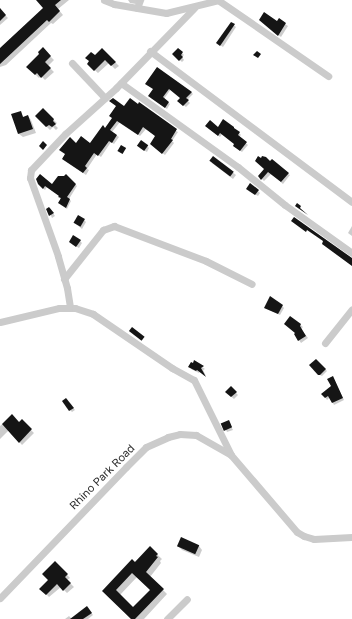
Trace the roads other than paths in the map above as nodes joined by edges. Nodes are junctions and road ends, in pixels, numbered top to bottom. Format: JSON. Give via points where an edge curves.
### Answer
{"nodes":[{"id":1,"x":104,"y":0,"type":"edge"},
{"id":2,"x":140,"y":0,"type":"edge"},
{"id":3,"x":218,"y":0,"type":"edge"},
{"id":4,"x":137,"y":8,"type":"junction"},
{"id":5,"x":194,"y":8,"type":"junction"},
{"id":6,"x":150,"y":52,"type":"junction"},
{"id":7,"x":72,"y":63,"type":"dead end"},
{"id":8,"x":328,"y":76,"type":"dead end"},
{"id":9,"x":121,"y":83,"type":"junction"},
{"id":10,"x":105,"y":98,"type":"junction"},
{"id":11,"x":352,"y":202,"type":"edge"},
{"id":12,"x":352,"y":253,"type":"edge"},
{"id":13,"x":64,"y":279,"type":"junction"},
{"id":14,"x":252,"y":284,"type":"dead end"},
{"id":15,"x":70,"y":307,"type":"junction"},
{"id":16,"x":352,"y":309,"type":"edge"},
{"id":17,"x":0,"y":322,"type":"edge"},
{"id":18,"x":325,"y":343,"type":"dead end"},
{"id":19,"x":231,"y":455,"type":"junction"},
{"id":20,"x":352,"y":537,"type":"edge"},
{"id":21,"x":0,"y":598,"type":"edge"},
{"id":22,"x":187,"y":599,"type":"dead end"},
{"id":23,"x":168,"y":619,"type":"edge"}],
"edges":[{"from":1,"to":4,"type":"street"},
{"from":2,"to":4,"type":"street"},
{"from":3,"to":5,"type":"street"},
{"from":3,"to":8,"type":"street"},
{"from":4,"to":5,"type":"street","via":[[166,13]]},
{"from":5,"to":6,"type":"street"},
{"from":6,"to":9,"type":"street"},
{"from":6,"to":11,"type":"street"},
{"from":7,"to":10,"type":"street"},
{"from":9,"to":10,"type":"street"},
{"from":9,"to":12,"type":"street"},
{"from":10,"to":13,"type":"street","via":[[35,164],[30,174]]},
{"from":13,"to":14,"type":"street","via":[[103,230],[114,226],[206,261]]},
{"from":13,"to":15,"type":"street"},
{"from":15,"to":17,"type":"street"},
{"from":15,"to":19,"type":"street","via":[[93,314],[194,380]]},
{"from":16,"to":18,"type":"street"},
{"from":19,"to":20,"type":"street","name":"Rhino Park Road","via":[[297,532],[314,538]]},
{"from":19,"to":21,"type":"street","name":"Rhino Park Road","via":[[196,435],[188,434],[168,437],[146,448]]},
{"from":22,"to":23,"type":"street"}]}
